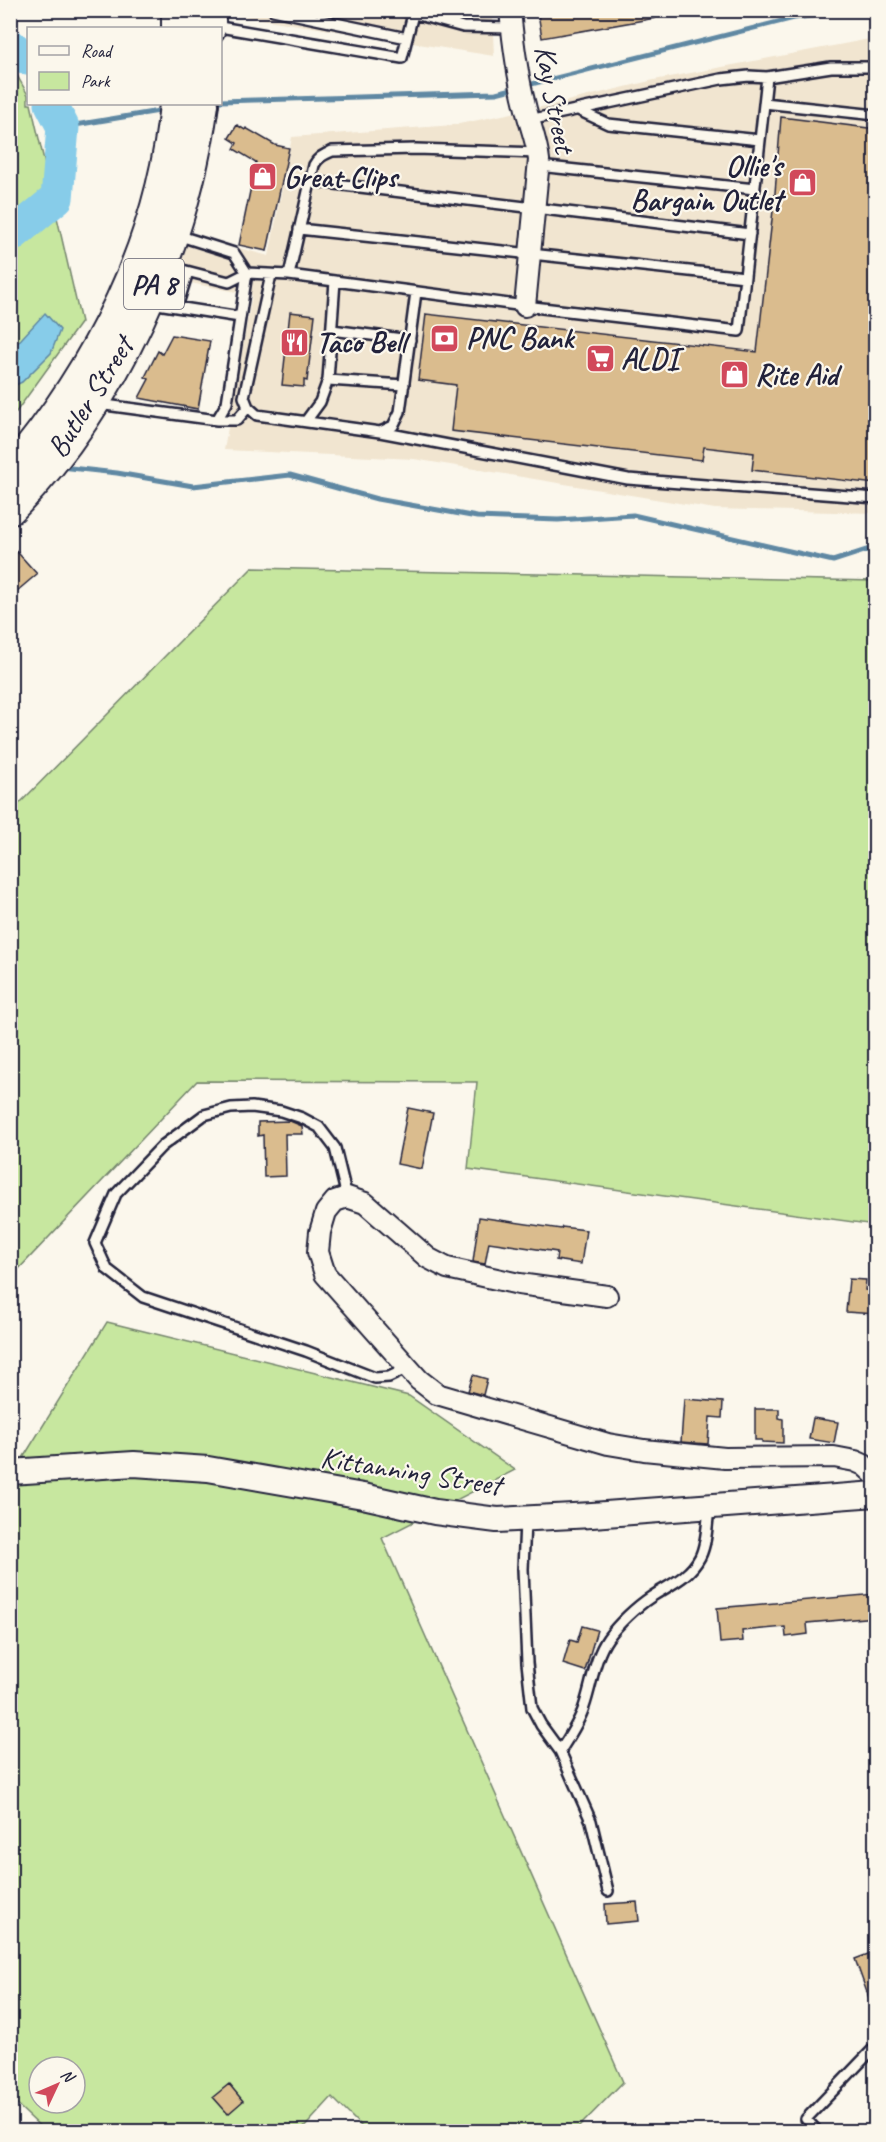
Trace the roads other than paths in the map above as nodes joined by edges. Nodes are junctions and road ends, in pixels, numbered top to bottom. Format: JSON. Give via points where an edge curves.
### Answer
{"nodes":[{"id":1,"x":178,"y":10,"type":"edge"},
{"id":2,"x":273,"y":10,"type":"edge"},
{"id":3,"x":400,"y":10,"type":"edge"},
{"id":4,"x":413,"y":12,"type":"edge"},
{"id":5,"x":511,"y":19,"type":"edge"},
{"id":6,"x":209,"y":21,"type":"edge"},
{"id":7,"x":178,"y":27,"type":"edge"},
{"id":8,"x":407,"y":38,"type":"junction"},
{"id":9,"x":876,"y":67,"type":"edge"},
{"id":10,"x":767,"y":77,"type":"junction"},
{"id":11,"x":764,"y":103,"type":"junction"},
{"id":12,"x":578,"y":110,"type":"junction"},
{"id":13,"x":527,"y":113,"type":"junction"},
{"id":14,"x":188,"y":115,"type":"edge"},
{"id":15,"x":876,"y":115,"type":"edge"},
{"id":16,"x":760,"y":140,"type":"junction"},
{"id":17,"x":539,"y":159,"type":"junction"},
{"id":18,"x":310,"y":181,"type":"junction"},
{"id":19,"x":755,"y":189,"type":"junction"},
{"id":20,"x":536,"y":207,"type":"junction"},
{"id":21,"x":299,"y":229,"type":"junction"},
{"id":22,"x":172,"y":234,"type":"junction"},
{"id":23,"x":750,"y":234,"type":"junction"},
{"id":24,"x":531,"y":255,"type":"junction"},
{"id":25,"x":174,"y":268,"type":"junction"},
{"id":26,"x":247,"y":273,"type":"junction"},
{"id":27,"x":271,"y":275,"type":"junction"},
{"id":28,"x":289,"y":275,"type":"junction"},
{"id":29,"x":745,"y":277,"type":"junction"},
{"id":30,"x":335,"y":281,"type":"junction"},
{"id":31,"x":416,"y":292,"type":"junction"},
{"id":32,"x":146,"y":302,"type":"junction"},
{"id":33,"x":525,"y":306,"type":"junction"},
{"id":34,"x":177,"y":307,"type":"junction"},
{"id":35,"x":240,"y":317,"type":"junction"},
{"id":36,"x":332,"y":330,"type":"junction"},
{"id":37,"x":410,"y":340,"type":"junction"},
{"id":38,"x":328,"y":380,"type":"junction"},
{"id":39,"x":404,"y":384,"type":"junction"},
{"id":40,"x":248,"y":407,"type":"junction"},
{"id":41,"x":73,"y":417,"type":"junction"},
{"id":42,"x":218,"y":420,"type":"junction"},
{"id":43,"x":306,"y":421,"type":"junction"},
{"id":44,"x":380,"y":432,"type":"junction"},
{"id":45,"x":13,"y":495,"type":"edge"},
{"id":46,"x":876,"y":498,"type":"edge"},
{"id":47,"x":347,"y":1197,"type":"junction"},
{"id":48,"x":607,"y":1296,"type":"dead end"},
{"id":49,"x":408,"y":1368,"type":"junction"},
{"id":50,"x":10,"y":1472,"type":"edge"},
{"id":51,"x":876,"y":1476,"type":"edge"},
{"id":52,"x":876,"y":1494,"type":"edge"},
{"id":53,"x":710,"y":1506,"type":"junction"},
{"id":54,"x":526,"y":1518,"type":"junction"},
{"id":55,"x":560,"y":1751,"type":"junction"},
{"id":56,"x":608,"y":1891,"type":"dead end"},
{"id":57,"x":876,"y":2046,"type":"edge"},
{"id":58,"x":819,"y":2132,"type":"edge"}],
"edges":[{"from":1,"to":7,"type":"highway"},
{"from":2,"to":8,"type":"lane"},
{"from":3,"to":4,"type":"lane"},
{"from":4,"to":5,"type":"lane","via":[[463,27]]},
{"from":4,"to":8,"type":"lane"},
{"from":5,"to":13,"type":"street","name":"Kay Street"},
{"from":6,"to":8,"type":"lane","via":[[402,58]]},
{"from":9,"to":10,"type":"lane","via":[[831,67]]},
{"from":10,"to":11,"type":"lane"},
{"from":10,"to":12,"type":"lane","via":[[721,79]]},
{"from":11,"to":15,"type":"lane"},
{"from":11,"to":16,"type":"lane"},
{"from":12,"to":13,"type":"lane"},
{"from":12,"to":16,"type":"lane","via":[[608,124]]},
{"from":13,"to":17,"type":"street","name":"Kay Street"},
{"from":14,"to":22,"type":"highway","name":"Butler Street","number":"PA 8","via":[[189,175]]},
{"from":14,"to":41,"type":"highway","name":"Butler Street","number":"PA 8","via":[[140,257],[76,386]]},
{"from":16,"to":19,"type":"lane"},
{"from":17,"to":18,"type":"lane","via":[[416,148],[332,152],[317,159]]},
{"from":17,"to":19,"type":"lane"},
{"from":17,"to":20,"type":"street","name":"Kay Street"},
{"from":18,"to":20,"type":"lane"},
{"from":18,"to":21,"type":"lane"},
{"from":19,"to":23,"type":"lane"},
{"from":20,"to":23,"type":"lane"},
{"from":20,"to":24,"type":"street","name":"Kay Street"},
{"from":21,"to":24,"type":"lane"},
{"from":21,"to":28,"type":"lane"},
{"from":22,"to":25,"type":"highway","name":"Butler Street","number":"PA 8"},
{"from":22,"to":26,"type":"lane","via":[[234,253]]},
{"from":23,"to":29,"type":"lane"},
{"from":24,"to":29,"type":"lane"},
{"from":24,"to":33,"type":"street","name":"Kay Street"},
{"from":25,"to":26,"type":"lane","via":[[230,282]]},
{"from":25,"to":32,"type":"highway","name":"Butler Street","number":"PA 8"},
{"from":25,"to":34,"type":"lane"},
{"from":26,"to":27,"type":"lane"},
{"from":26,"to":35,"type":"lane"},
{"from":27,"to":28,"type":"lane"},
{"from":27,"to":40,"type":"lane","via":[[244,397]]},
{"from":28,"to":30,"type":"lane"},
{"from":29,"to":33,"type":"lane","via":[[739,331]]},
{"from":30,"to":31,"type":"lane"},
{"from":30,"to":36,"type":"lane"},
{"from":31,"to":33,"type":"lane"},
{"from":31,"to":37,"type":"lane"},
{"from":32,"to":34,"type":"lane"},
{"from":32,"to":41,"type":"highway","name":"Butler Street","number":"PA 8","via":[[124,347]]},
{"from":34,"to":35,"type":"lane"},
{"from":35,"to":42,"type":"lane","via":[[226,404]]},
{"from":36,"to":37,"type":"lane"},
{"from":36,"to":38,"type":"lane"},
{"from":37,"to":39,"type":"lane"},
{"from":38,"to":39,"type":"lane"},
{"from":38,"to":43,"type":"lane","via":[[320,402]]},
{"from":39,"to":44,"type":"lane","via":[[400,412],[393,426]]},
{"from":40,"to":42,"type":"lane","via":[[237,420]]},
{"from":40,"to":43,"type":"lane","via":[[257,415]]},
{"from":41,"to":42,"type":"lane"},
{"from":41,"to":45,"type":"highway","name":"Butler Street","number":"PA 8","via":[[58,452]]},
{"from":43,"to":44,"type":"lane"},
{"from":44,"to":46,"type":"lane","via":[[628,479]]},
{"from":47,"to":48,"type":"street","via":[[365,1203],[428,1258],[447,1268],[519,1284]]},
{"from":47,"to":49,"type":"street","via":[[326,1212],[320,1232],[318,1252],[325,1274]]},
{"from":47,"to":49,"type":"lane","via":[[335,1148],[319,1127],[280,1111],[231,1108],[204,1115],[162,1146],[116,1194],[95,1243],[107,1269],[143,1297],[375,1378],[389,1377]]},
{"from":49,"to":51,"type":"street","via":[[437,1394],[608,1444],[725,1458],[834,1457],[864,1465]]},
{"from":50,"to":54,"type":"street","name":"Kittanning Street","via":[[134,1464],[208,1469],[435,1512],[497,1520]]},
{"from":52,"to":53,"type":"street","name":"Kittanning Street"},
{"from":53,"to":54,"type":"street","name":"Kittanning Street"},
{"from":53,"to":55,"type":"lane","via":[[706,1538],[690,1571],[650,1598],[608,1638],[584,1707]]},
{"from":54,"to":55,"type":"lane","via":[[523,1569],[532,1708]]},
{"from":55,"to":56,"type":"lane","via":[[591,1821]]},
{"from":57,"to":58,"type":"lane","via":[[806,2119]]}]}
